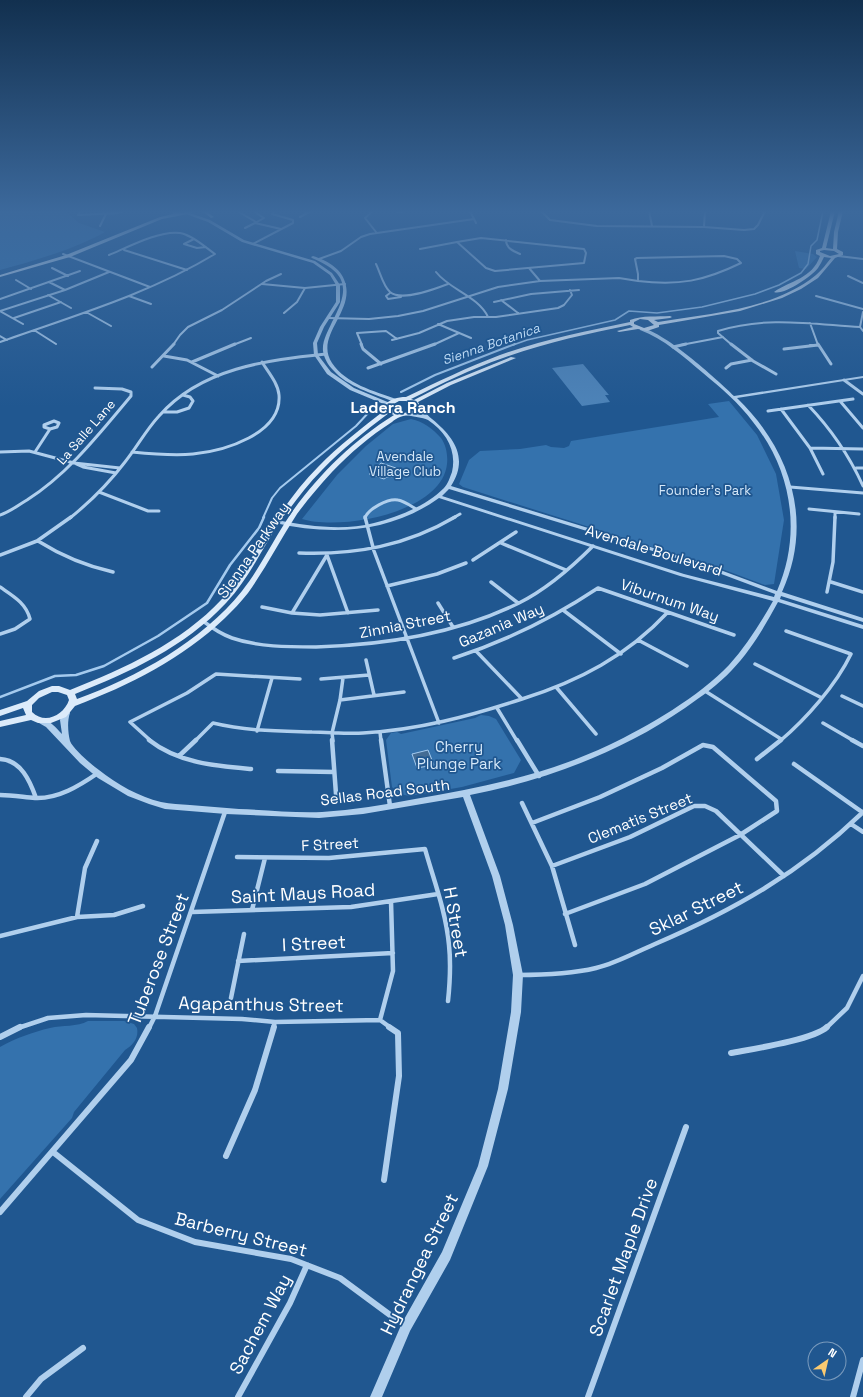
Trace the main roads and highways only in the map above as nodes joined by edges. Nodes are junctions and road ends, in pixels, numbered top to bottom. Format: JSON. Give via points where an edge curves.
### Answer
{"nodes":[{"id":1,"x":806,"y":276,"type":"edge"},
{"id":2,"x":817,"y":276,"type":"edge"},
{"id":3,"x":772,"y":294,"type":"dead end"},
{"id":4,"x":756,"y":299,"type":"dead end"},
{"id":5,"x":649,"y":319,"type":"junction"},
{"id":6,"x":631,"y":323,"type":"junction"},
{"id":7,"x":656,"y":326,"type":"junction"},
{"id":8,"x":640,"y":329,"type":"junction"},
{"id":9,"x":407,"y":399,"type":"junction"},
{"id":10,"x":415,"y":402,"type":"junction"},
{"id":11,"x":388,"y":407,"type":"junction"},
{"id":12,"x":400,"y":414,"type":"junction"},
{"id":13,"x":70,"y":693,"type":"junction"},
{"id":14,"x":29,"y":703,"type":"junction"},
{"id":15,"x":72,"y":704,"type":"junction"},
{"id":16,"x":0,"y":713,"type":"edge"},
{"id":17,"x":32,"y":717,"type":"junction"},
{"id":18,"x":0,"y":724,"type":"edge"}],
"edges":[{"from":1,"to":3,"type":"main road"},
{"from":2,"to":7,"type":"main road","via":[[786,294],[737,310]]},
{"from":4,"to":5,"type":"main road","name":"Sienna Parkway","via":[[717,309]]},
{"from":5,"to":6,"type":"main road","name":"Sienna Parkway","via":[[636,319]]},
{"from":5,"to":7,"type":"main road","via":[[655,321]]},
{"from":6,"to":8,"type":"main road"},
{"from":6,"to":9,"type":"main road","name":"Sienna Parkway","via":[[560,338],[485,362]]},
{"from":7,"to":8,"type":"main road","via":[[651,329]]},
{"from":8,"to":10,"type":"main road","via":[[578,340],[517,357],[449,384]]},
{"from":9,"to":10,"type":"main road","name":"Sienna Parkway"},
{"from":9,"to":11,"type":"main road","name":"Sienna Parkway","via":[[394,400]]},
{"from":10,"to":12,"type":"main road","via":[[418,408],[415,411]]},
{"from":11,"to":12,"type":"main road"},
{"from":11,"to":13,"type":"main road","name":"Sienna Parkway","via":[[320,468],[277,522],[240,581],[203,621],[153,656],[121,673]]},
{"from":12,"to":15,"type":"main road","name":"Sienna Parkway","via":[[355,447],[325,476],[288,524],[244,592],[211,626],[154,668],[102,694]]},
{"from":13,"to":14,"type":"main road","via":[[52,689],[38,694]]},
{"from":13,"to":15,"type":"main road"},
{"from":14,"to":16,"type":"main road"},
{"from":14,"to":17,"type":"main road","via":[[28,713]]},
{"from":15,"to":17,"type":"main road","via":[[66,713],[54,719],[42,721]]},
{"from":17,"to":18,"type":"main road"}]}
